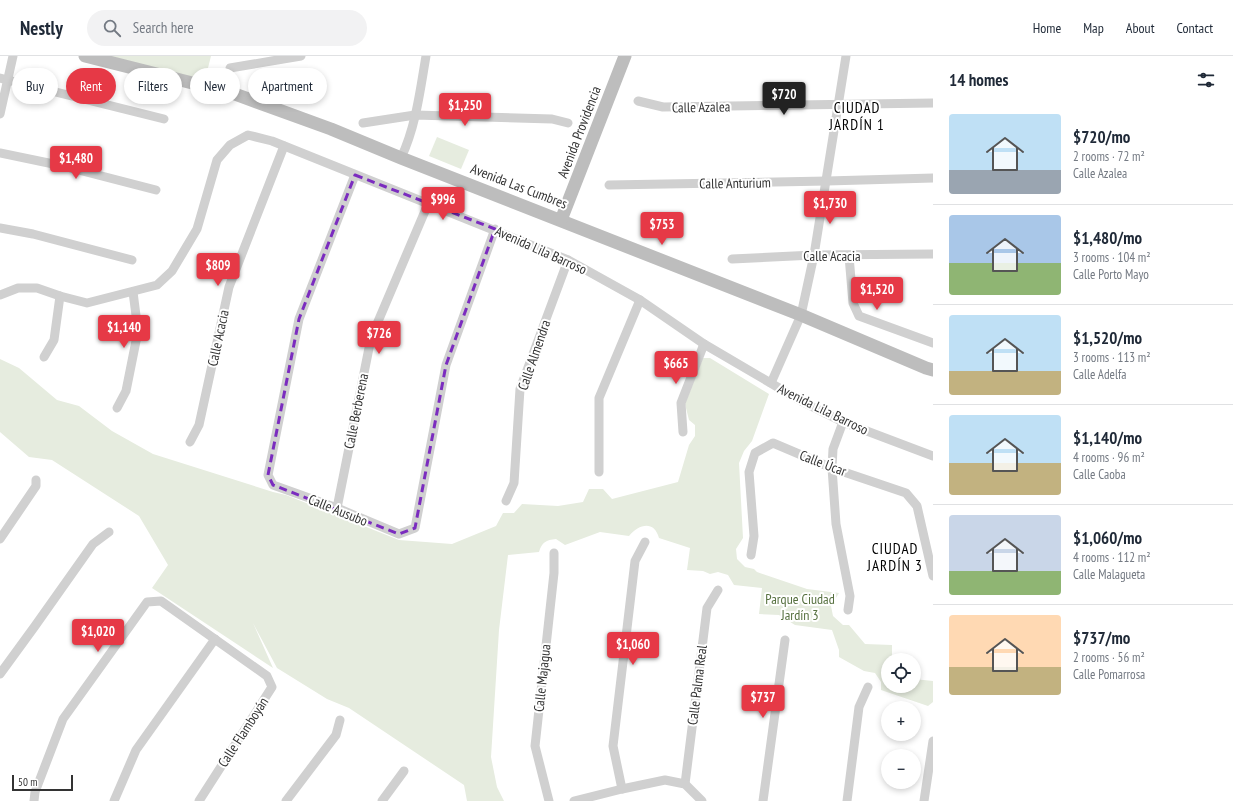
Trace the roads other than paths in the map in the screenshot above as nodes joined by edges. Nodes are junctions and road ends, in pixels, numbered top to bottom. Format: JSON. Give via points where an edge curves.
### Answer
{"nodes":[{"id":1,"x":13,"y":56,"type":"edge"},
{"id":2,"x":85,"y":56,"type":"edge"},
{"id":3,"x":300,"y":56,"type":"edge"},
{"id":4,"x":426,"y":56,"type":"edge"},
{"id":5,"x":625,"y":56,"type":"edge"},
{"id":6,"x":846,"y":56,"type":"edge"},
{"id":7,"x":230,"y":68,"type":"dead end"},
{"id":8,"x":4,"y":79,"type":"edge"},
{"id":9,"x":638,"y":101,"type":"dead end"},
{"id":10,"x":933,"y":103,"type":"edge"},
{"id":11,"x":839,"y":104,"type":"junction"},
{"id":12,"x":0,"y":114,"type":"edge"},
{"id":13,"x":415,"y":115,"type":"junction"},
{"id":14,"x":164,"y":119,"type":"dead end"},
{"id":15,"x":364,"y":123,"type":"dead end"},
{"id":16,"x":568,"y":123,"type":"dead end"},
{"id":17,"x":284,"y":146,"type":"junction"},
{"id":18,"x":0,"y":153,"type":"edge"},
{"id":19,"x":401,"y":158,"type":"junction"},
{"id":20,"x":355,"y":175,"type":"junction"},
{"id":21,"x":933,"y":178,"type":"edge"},
{"id":22,"x":827,"y":182,"type":"junction"},
{"id":23,"x":609,"y":185,"type":"dead end"},
{"id":24,"x":156,"y":190,"type":"dead end"},
{"id":25,"x":428,"y":204,"type":"junction"},
{"id":26,"x":562,"y":220,"type":"junction"},
{"id":27,"x":0,"y":228,"type":"edge"},
{"id":28,"x":495,"y":229,"type":"junction"},
{"id":29,"x":933,"y":254,"type":"edge"},
{"id":30,"x":814,"y":255,"type":"junction"},
{"id":31,"x":849,"y":256,"type":"junction"},
{"id":32,"x":732,"y":259,"type":"dead end"},
{"id":33,"x":132,"y":260,"type":"dead end"},
{"id":34,"x":568,"y":260,"type":"junction"},
{"id":35,"x":133,"y":292,"type":"junction"},
{"id":36,"x":0,"y":295,"type":"edge"},
{"id":37,"x":60,"y":296,"type":"junction"},
{"id":38,"x":640,"y":300,"type":"junction"},
{"id":39,"x":801,"y":315,"type":"junction"},
{"id":40,"x":933,"y":343,"type":"edge"},
{"id":41,"x":704,"y":344,"type":"junction"},
{"id":42,"x":44,"y":358,"type":"dead end"},
{"id":43,"x":933,"y":370,"type":"edge"},
{"id":44,"x":771,"y":383,"type":"junction"},
{"id":45,"x":117,"y":408,"type":"dead end"},
{"id":46,"x":843,"y":422,"type":"junction"},
{"id":47,"x":683,"y":432,"type":"dead end"},
{"id":48,"x":190,"y":442,"type":"dead end"},
{"id":49,"x":933,"y":456,"type":"edge"},
{"id":50,"x":832,"y":468,"type":"junction"},
{"id":51,"x":600,"y":472,"type":"dead end"},
{"id":52,"x":36,"y":480,"type":"dead end"},
{"id":53,"x":506,"y":501,"type":"dead end"},
{"id":54,"x":337,"y":508,"type":"junction"},
{"id":55,"x":109,"y":532,"type":"dead end"},
{"id":56,"x":0,"y":539,"type":"edge"},
{"id":57,"x":645,"y":542,"type":"dead end"},
{"id":58,"x":554,"y":553,"type":"dead end"},
{"id":59,"x":751,"y":555,"type":"dead end"},
{"id":60,"x":933,"y":576,"type":"edge"},
{"id":61,"x":718,"y":590,"type":"dead end"},
{"id":62,"x":848,"y":610,"type":"dead end"},
{"id":63,"x":215,"y":639,"type":"junction"},
{"id":64,"x":785,"y":640,"type":"dead end"},
{"id":65,"x":0,"y":674,"type":"edge"},
{"id":66,"x":868,"y":687,"type":"dead end"},
{"id":67,"x":340,"y":720,"type":"dead end"},
{"id":68,"x":933,"y":741,"type":"edge"},
{"id":69,"x":404,"y":771,"type":"dead end"},
{"id":70,"x":685,"y":784,"type":"junction"},
{"id":71,"x":622,"y":789,"type":"junction"},
{"id":72,"x":34,"y":801,"type":"edge"},
{"id":73,"x":114,"y":801,"type":"edge"},
{"id":74,"x":199,"y":801,"type":"edge"},
{"id":75,"x":286,"y":801,"type":"edge"},
{"id":76,"x":382,"y":801,"type":"edge"},
{"id":77,"x":549,"y":801,"type":"edge"},
{"id":78,"x":574,"y":801,"type":"edge"},
{"id":79,"x":702,"y":801,"type":"edge"},
{"id":80,"x":763,"y":801,"type":"edge"},
{"id":81,"x":847,"y":801,"type":"edge"},
{"id":82,"x":924,"y":801,"type":"edge"}],
"edges":[{"from":1,"to":8,"type":"street"},
{"from":2,"to":19,"type":"street","name":"Avenida Las Cumbres","via":[[232,93]]},
{"from":3,"to":7,"type":"street"},
{"from":4,"to":13,"type":"street"},
{"from":5,"to":26,"type":"street","name":"Avenida Providencia"},
{"from":6,"to":11,"type":"street"},
{"from":8,"to":12,"type":"street"},
{"from":8,"to":14,"type":"street"},
{"from":9,"to":11,"type":"street","name":"Calle Azalea","via":[[663,108]]},
{"from":10,"to":11,"type":"street","name":"Calle Azalea"},
{"from":11,"to":22,"type":"street"},
{"from":13,"to":15,"type":"street"},
{"from":13,"to":16,"type":"street","via":[[552,119]]},
{"from":13,"to":19,"type":"street"},
{"from":17,"to":20,"type":"street","name":"Avenida Lila Barroso"},
{"from":17,"to":35,"type":"street","name":"Avenida Lila Barroso","via":[[248,135],[230,145],[217,160],[197,229],[172,271],[157,285]]},
{"from":17,"to":48,"type":"street","name":"Calle Acacia","via":[[228,287],[199,425]]},
{"from":18,"to":24,"type":"street"},
{"from":19,"to":26,"type":"street","name":"Avenida Las Cumbres"},
{"from":20,"to":25,"type":"street","name":"Avenida Lila Barroso"},
{"from":20,"to":54,"type":"street","name":"Calle Ausubo","via":[[299,319],[268,476],[273,485]]},
{"from":21,"to":22,"type":"street","name":"Calle Anturium"},
{"from":22,"to":23,"type":"street","name":"Calle Anturium"},
{"from":22,"to":30,"type":"street"},
{"from":25,"to":28,"type":"street","name":"Avenida Lila Barroso"},
{"from":25,"to":54,"type":"street","name":"Calle Berberena","via":[[371,338]]},
{"from":26,"to":39,"type":"street","name":"Avenida Las Cumbres"},
{"from":27,"to":33,"type":"street"},
{"from":28,"to":34,"type":"street","name":"Avenida Lila Barroso"},
{"from":28,"to":54,"type":"street","name":"Calle Ausubo","via":[[446,365],[415,528],[399,534]]},
{"from":29,"to":31,"type":"street","name":"Calle Acacia"},
{"from":30,"to":31,"type":"street","name":"Calle Acacia"},
{"from":30,"to":32,"type":"street","name":"Calle Acacia"},
{"from":30,"to":39,"type":"street"},
{"from":31,"to":40,"type":"street","via":[[853,303],[859,316]]},
{"from":34,"to":38,"type":"street","name":"Avenida Lila Barroso"},
{"from":34,"to":53,"type":"street","name":"Calle Almendra","via":[[520,389],[514,483]]},
{"from":35,"to":37,"type":"street","name":"Avenida Lila Barroso","via":[[87,303]]},
{"from":35,"to":45,"type":"street","via":[[138,331],[126,391]]},
{"from":36,"to":37,"type":"street","name":"Avenida Lila Barroso","via":[[18,288],[37,288]]},
{"from":37,"to":42,"type":"street","via":[[54,340]]},
{"from":38,"to":41,"type":"street","name":"Avenida Lila Barroso"},
{"from":38,"to":51,"type":"street","via":[[599,398]]},
{"from":39,"to":43,"type":"street","name":"Avenida Las Cumbres"},
{"from":39,"to":44,"type":"street"},
{"from":41,"to":44,"type":"street","name":"Avenida Lila Barroso"},
{"from":41,"to":47,"type":"street","via":[[681,403]]},
{"from":44,"to":46,"type":"street","name":"Avenida Lila Barroso"},
{"from":46,"to":49,"type":"street","name":"Avenida Lila Barroso"},
{"from":46,"to":50,"type":"street","via":[[833,449]]},
{"from":50,"to":59,"type":"street","name":"Calle Úcar","via":[[773,443],[755,453],[749,472],[754,536]]},
{"from":50,"to":60,"type":"street","name":"Calle Úcar","via":[[906,493],[917,506]]},
{"from":50,"to":62,"type":"street","via":[[836,524],[850,596]]},
{"from":52,"to":56,"type":"street","via":[[36,486]]},
{"from":55,"to":65,"type":"street","via":[[93,544]]},
{"from":57,"to":71,"type":"street","via":[[635,561],[613,746]]},
{"from":58,"to":77,"type":"street","name":"Calle Majagua","via":[[535,746]]},
{"from":61,"to":70,"type":"street","name":"Calle Palma Real","via":[[707,608]]},
{"from":63,"to":72,"type":"street","via":[[161,601],[147,602],[63,719],[35,792]]},
{"from":63,"to":73,"type":"street","via":[[136,750]]},
{"from":63,"to":74,"type":"street","name":"Calle Flamboyán","via":[[267,676],[272,688]]},
{"from":64,"to":80,"type":"street"},
{"from":66,"to":81,"type":"street","via":[[859,707]]},
{"from":67,"to":75,"type":"street","via":[[336,735]]},
{"from":68,"to":82,"type":"street"},
{"from":69,"to":76,"type":"street"},
{"from":70,"to":71,"type":"street","via":[[665,780]]},
{"from":70,"to":79,"type":"street"},
{"from":71,"to":78,"type":"street"}]}
